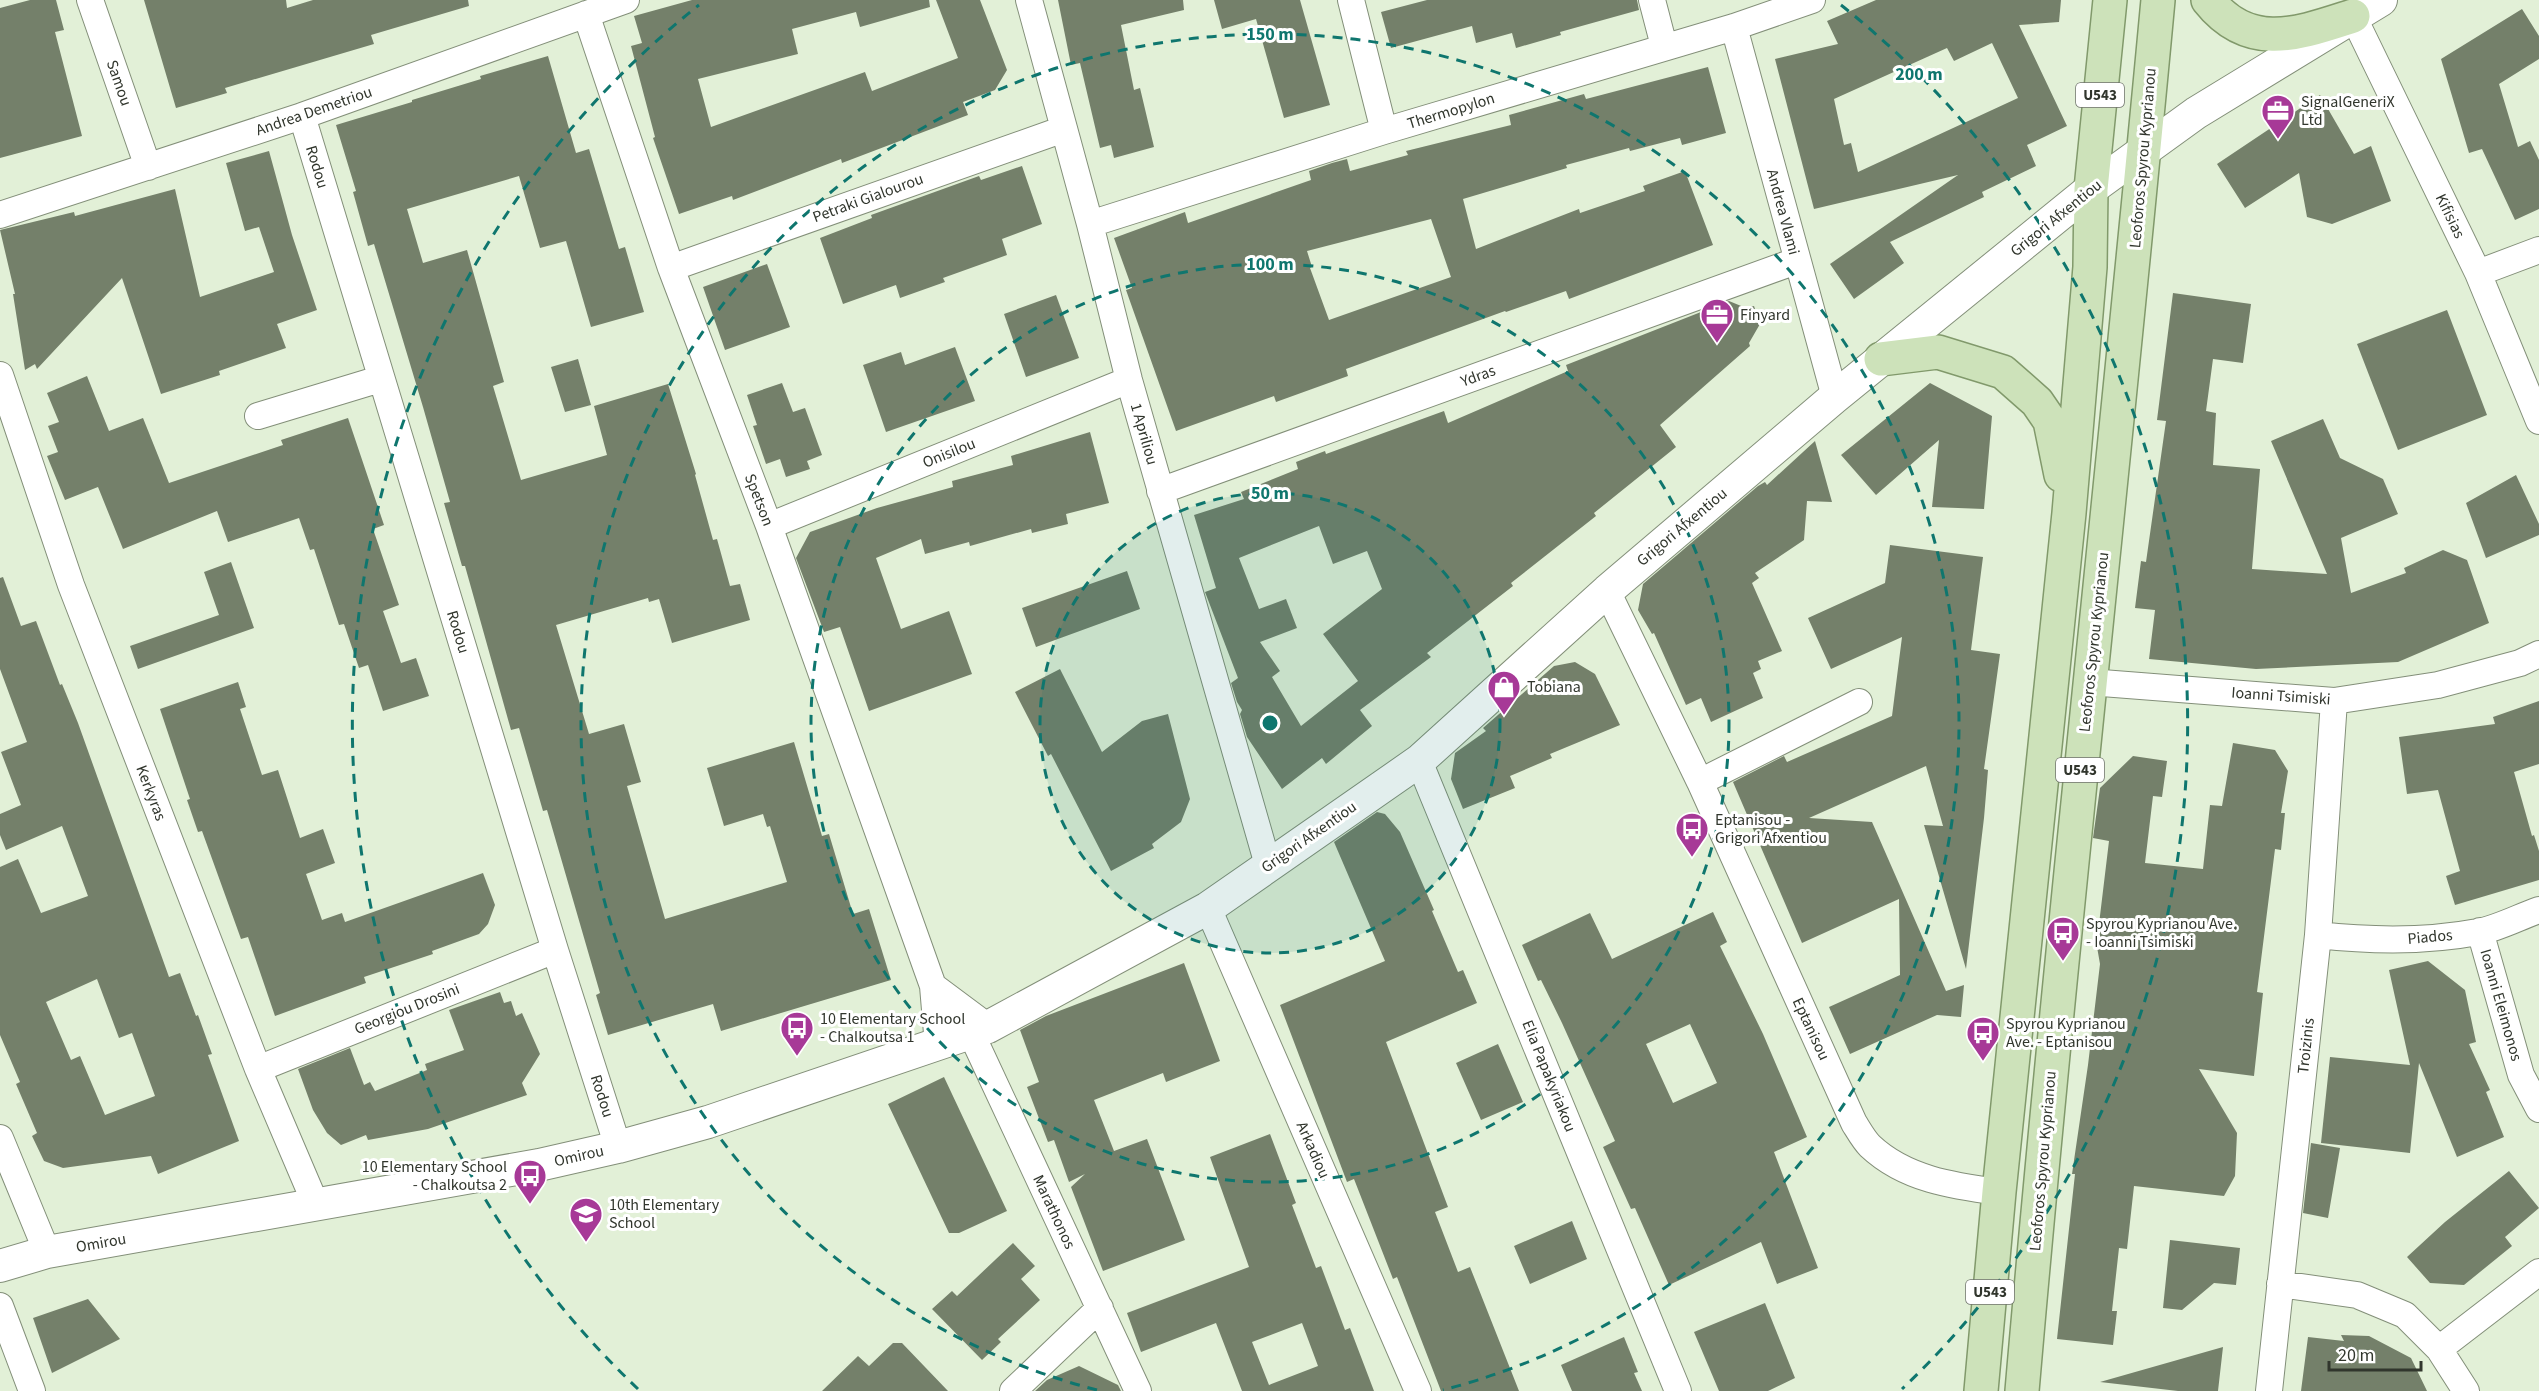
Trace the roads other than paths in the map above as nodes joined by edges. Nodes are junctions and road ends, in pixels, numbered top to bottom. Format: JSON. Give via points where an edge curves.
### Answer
{"nodes":[{"id":1,"x":90,"y":0,"type":"edge"},
{"id":2,"x":626,"y":0,"type":"edge"},
{"id":3,"x":1029,"y":0,"type":"edge"},
{"id":4,"x":1351,"y":0,"type":"edge"},
{"id":5,"x":1652,"y":0,"type":"edge"},
{"id":6,"x":1812,"y":0,"type":"edge"},
{"id":7,"x":2110,"y":0,"type":"edge"},
{"id":8,"x":2158,"y":0,"type":"edge"},
{"id":9,"x":2208,"y":0,"type":"edge"},
{"id":10,"x":2381,"y":0,"type":"edge"},
{"id":11,"x":586,"y":14,"type":"junction"},
{"id":12,"x":2353,"y":16,"type":"junction"},
{"id":13,"x":1734,"y":27,"type":"junction"},
{"id":14,"x":1664,"y":46,"type":"junction"},
{"id":15,"x":302,"y":116,"type":"junction"},
{"id":16,"x":1064,"y":129,"type":"junction"},
{"id":17,"x":1384,"y":131,"type":"junction"},
{"id":18,"x":2143,"y":150,"type":"junction"},
{"id":19,"x":148,"y":166,"type":"junction"},
{"id":20,"x":2091,"y":189,"type":"junction"},
{"id":21,"x":0,"y":214,"type":"edge"},
{"id":22,"x":1090,"y":224,"type":"junction"},
{"id":23,"x":2539,"y":250,"type":"edge"},
{"id":24,"x":1796,"y":261,"type":"junction"},
{"id":25,"x":671,"y":268,"type":"junction"},
{"id":26,"x":2478,"y":273,"type":"junction"},
{"id":27,"x":1881,"y":359,"type":"junction"},
{"id":28,"x":0,"y":375,"type":"edge"},
{"id":29,"x":380,"y":379,"type":"junction"},
{"id":30,"x":1129,"y":380,"type":"junction"},
{"id":31,"x":1835,"y":397,"type":"junction"},
{"id":32,"x":258,"y":416,"type":"dead end"},
{"id":33,"x":2539,"y":421,"type":"edge"},
{"id":34,"x":1160,"y":491,"type":"junction"},
{"id":35,"x":2069,"y":513,"type":"junction"},
{"id":36,"x":769,"y":526,"type":"junction"},
{"id":37,"x":1607,"y":591,"type":"junction"},
{"id":38,"x":2539,"y":654,"type":"edge"},
{"id":39,"x":2089,"y":682,"type":"junction"},
{"id":40,"x":2334,"y":701,"type":"junction"},
{"id":41,"x":1859,"y":702,"type":"dead end"},
{"id":42,"x":1419,"y":761,"type":"junction"},
{"id":43,"x":1700,"y":782,"type":"junction"},
{"id":44,"x":1268,"y":865,"type":"junction"},
{"id":45,"x":1208,"y":908,"type":"junction"},
{"id":46,"x":2539,"y":910,"type":"edge"},
{"id":47,"x":2480,"y":931,"type":"junction"},
{"id":48,"x":2318,"y":935,"type":"junction"},
{"id":49,"x":555,"y":950,"type":"junction"},
{"id":50,"x":933,"y":986,"type":"junction"},
{"id":51,"x":980,"y":1030,"type":"junction"},
{"id":52,"x":938,"y":1045,"type":"junction"},
{"id":53,"x":258,"y":1068,"type":"junction"},
{"id":54,"x":2539,"y":1109,"type":"edge"},
{"id":55,"x":0,"y":1138,"type":"edge"},
{"id":56,"x":618,"y":1147,"type":"junction"},
{"id":57,"x":1999,"y":1192,"type":"junction"},
{"id":58,"x":316,"y":1205,"type":"junction"},
{"id":59,"x":47,"y":1252,"type":"junction"},
{"id":60,"x":0,"y":1266,"type":"edge"},
{"id":61,"x":2539,"y":1272,"type":"edge"},
{"id":62,"x":2280,"y":1284,"type":"junction"},
{"id":63,"x":0,"y":1306,"type":"edge"},
{"id":64,"x":1100,"y":1308,"type":"junction"},
{"id":65,"x":2439,"y":1349,"type":"junction"},
{"id":66,"x":32,"y":1391,"type":"edge"},
{"id":67,"x":1013,"y":1391,"type":"edge"},
{"id":68,"x":1138,"y":1391,"type":"edge"},
{"id":69,"x":1418,"y":1391,"type":"edge"},
{"id":70,"x":1678,"y":1391,"type":"edge"},
{"id":71,"x":1981,"y":1391,"type":"edge"},
{"id":72,"x":2022,"y":1391,"type":"edge"},
{"id":73,"x":2269,"y":1391,"type":"edge"},
{"id":74,"x":2466,"y":1391,"type":"edge"}],
"edges":[{"from":1,"to":19,"type":"street","name":"Samou"},
{"from":2,"to":11,"type":"street","name":"Andrea Demetriou"},
{"from":3,"to":16,"type":"street","name":"1 Apriliou"},
{"from":4,"to":17,"type":"street"},
{"from":5,"to":14,"type":"street"},
{"from":6,"to":13,"type":"street","name":"Thermopylon"},
{"from":7,"to":20,"type":"main road","number":"U543"},
{"from":8,"to":18,"type":"main road","name":"Leoforos Spyrou Kyprianou","number":"U543"},
{"from":9,"to":12,"type":"main road","via":[[2240,27],[2275,36],[2300,33]]},
{"from":10,"to":12,"type":"street","name":"Grigori Afxentiou"},
{"from":11,"to":15,"type":"street","name":"Andrea Demetriou"},
{"from":11,"to":25,"type":"street","name":"Spetson"},
{"from":12,"to":18,"type":"street","name":"Grigori Afxentiou"},
{"from":12,"to":26,"type":"street","name":"Kifisias"},
{"from":13,"to":14,"type":"street","name":"Thermopylon"},
{"from":13,"to":24,"type":"street","name":"Andrea Vlami"},
{"from":14,"to":17,"type":"street","name":"Thermopylon"},
{"from":15,"to":19,"type":"street","name":"Andrea Demetriou"},
{"from":15,"to":29,"type":"street","name":"Rodou"},
{"from":16,"to":22,"type":"street","name":"1 Apriliou"},
{"from":16,"to":25,"type":"street","name":"Petraki Gialourou"},
{"from":17,"to":22,"type":"street","name":"Thermopylon"},
{"from":18,"to":20,"type":"street","name":"Grigori Afxentiou"},
{"from":18,"to":39,"type":"main road","name":"Leoforos Spyrou Kyprianou","number":"U543"},
{"from":19,"to":21,"type":"street","name":"Andrea Demetriou"},
{"from":20,"to":27,"type":"street","name":"Grigori Afxentiou"},
{"from":20,"to":35,"type":"main road","number":"U543","via":[[2090,267]]},
{"from":22,"to":30,"type":"street","name":"1 Apriliou"},
{"from":23,"to":26,"type":"street"},
{"from":24,"to":31,"type":"street","name":"Andrea Vlami"},
{"from":24,"to":34,"type":"street","name":"Ydras"},
{"from":25,"to":36,"type":"street","name":"Spetson"},
{"from":26,"to":33,"type":"street","name":"Kifisias"},
{"from":27,"to":31,"type":"street","name":"Grigori Afxentiou"},
{"from":27,"to":35,"type":"main road","via":[[1938,352],[2003,372],[2037,402],[2050,421]]},
{"from":28,"to":53,"type":"street","name":"Kerkyras","via":[[71,585]]},
{"from":29,"to":32,"type":"street"},
{"from":29,"to":49,"type":"street","name":"Rodou"},
{"from":30,"to":34,"type":"street","name":"1 Apriliou"},
{"from":30,"to":36,"type":"street","name":"Onisilou"},
{"from":31,"to":37,"type":"street","name":"Grigori Afxentiou"},
{"from":34,"to":44,"type":"street","name":"1 Apriliou"},
{"from":35,"to":57,"type":"main road","number":"U543"},
{"from":36,"to":50,"type":"street","name":"Spetson"},
{"from":37,"to":42,"type":"street","name":"Grigori Afxentiou"},
{"from":37,"to":43,"type":"street","name":"Eptanisou"},
{"from":38,"to":40,"type":"street","name":"Ioanni Tsimiski","via":[[2438,686]]},
{"from":39,"to":40,"type":"street","name":"Ioanni Tsimiski"},
{"from":39,"to":72,"type":"main road","name":"Leoforos Spyrou Kyprianou","number":"U543"},
{"from":40,"to":48,"type":"street","name":"Troizinis"},
{"from":41,"to":43,"type":"street"},
{"from":42,"to":44,"type":"street","name":"Grigori Afxentiou"},
{"from":42,"to":70,"type":"street","name":"Elia Papakyriakou"},
{"from":43,"to":57,"type":"street","name":"Eptanisou","via":[[1854,1123],[1870,1146],[1915,1175],[1953,1186]]},
{"from":44,"to":45,"type":"street","name":"Grigori Afxentiou"},
{"from":45,"to":51,"type":"street","name":"Grigori Afxentiou"},
{"from":45,"to":69,"type":"street","name":"Arkadiou"},
{"from":46,"to":47,"type":"street","name":"Piados"},
{"from":47,"to":48,"type":"street","name":"Piados","via":[[2419,940]]},
{"from":47,"to":54,"type":"street","name":"Ioanni Eleimonos","via":[[2521,1075]]},
{"from":48,"to":62,"type":"street","name":"Troizinis"},
{"from":49,"to":53,"type":"street","name":"Georgiou Drosini"},
{"from":49,"to":56,"type":"street","name":"Rodou"},
{"from":50,"to":51,"type":"street"},
{"from":50,"to":52,"type":"street","name":"Spetson"},
{"from":51,"to":52,"type":"street","name":"Omirou"},
{"from":51,"to":64,"type":"street","name":"Marathonos"},
{"from":52,"to":56,"type":"street","name":"Omirou","via":[[708,1122]]},
{"from":53,"to":58,"type":"street","name":"Kerkyras"},
{"from":55,"to":59,"type":"street"},
{"from":56,"to":58,"type":"street","name":"Omirou"},
{"from":57,"to":71,"type":"main road","number":"U543"},
{"from":58,"to":59,"type":"street","name":"Omirou"},
{"from":59,"to":60,"type":"street","name":"Omirou"},
{"from":61,"to":65,"type":"street"},
{"from":62,"to":65,"type":"street","via":[[2357,1295],[2405,1315]]},
{"from":62,"to":73,"type":"street","name":"Troizinis"},
{"from":63,"to":66,"type":"street"},
{"from":64,"to":67,"type":"street"},
{"from":64,"to":68,"type":"street","name":"Marathonos"},
{"from":65,"to":74,"type":"street"}]}
